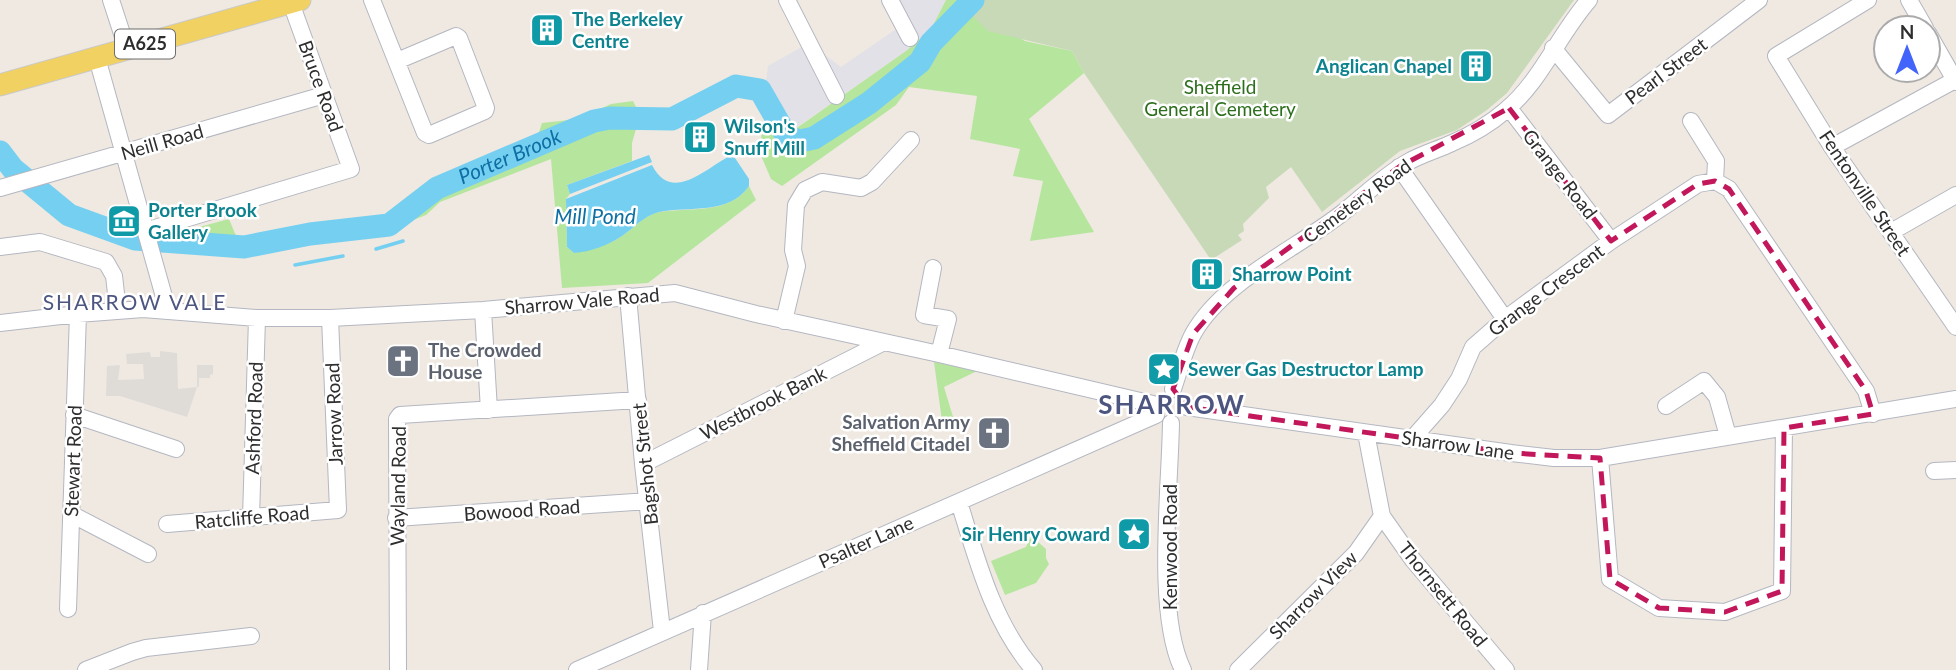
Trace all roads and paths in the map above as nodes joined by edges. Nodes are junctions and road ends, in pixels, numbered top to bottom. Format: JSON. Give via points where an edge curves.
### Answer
{"nodes":[{"id":1,"x":111,"y":0,"type":"edge"},
{"id":2,"x":372,"y":0,"type":"edge"},
{"id":3,"x":787,"y":0,"type":"edge"},
{"id":4,"x":890,"y":0,"type":"edge"},
{"id":5,"x":1589,"y":0,"type":"edge"},
{"id":6,"x":1759,"y":0,"type":"edge"},
{"id":7,"x":1868,"y":0,"type":"edge"},
{"id":8,"x":295,"y":1,"type":"edge"},
{"id":9,"x":250,"y":7,"type":"edge"},
{"id":10,"x":910,"y":38,"type":"dead end"},
{"id":11,"x":1553,"y":48,"type":"junction"},
{"id":12,"x":127,"y":49,"type":"junction"},
{"id":13,"x":1942,"y":57,"type":"edge"},
{"id":14,"x":97,"y":58,"type":"junction"},
{"id":15,"x":397,"y":61,"type":"junction"},
{"id":16,"x":1956,"y":81,"type":"edge"},
{"id":17,"x":1,"y":82,"type":"edge"},
{"id":18,"x":324,"y":95,"type":"junction"},
{"id":19,"x":836,"y":96,"type":"dead end"},
{"id":20,"x":1509,"y":108,"type":"junction"},
{"id":21,"x":1691,"y":121,"type":"dead end"},
{"id":22,"x":911,"y":140,"type":"dead end"},
{"id":23,"x":1832,"y":147,"type":"junction"},
{"id":24,"x":124,"y":153,"type":"junction"},
{"id":25,"x":1399,"y":167,"type":"junction"},
{"id":26,"x":1715,"y":181,"type":"junction"},
{"id":27,"x":0,"y":188,"type":"edge"},
{"id":28,"x":1956,"y":195,"type":"edge"},
{"id":29,"x":1891,"y":232,"type":"junction"},
{"id":30,"x":147,"y":238,"type":"junction"},
{"id":31,"x":1611,"y":241,"type":"junction"},
{"id":32,"x":0,"y":247,"type":"edge"},
{"id":33,"x":933,"y":268,"type":"dead end"},
{"id":34,"x":628,"y":296,"type":"junction"},
{"id":35,"x":483,"y":310,"type":"junction"},
{"id":36,"x":118,"y":311,"type":"junction"},
{"id":37,"x":168,"y":311,"type":"junction"},
{"id":38,"x":78,"y":313,"type":"junction"},
{"id":39,"x":257,"y":318,"type":"junction"},
{"id":40,"x":330,"y":318,"type":"junction"},
{"id":41,"x":1953,"y":318,"type":"edge"},
{"id":42,"x":1505,"y":319,"type":"junction"},
{"id":43,"x":784,"y":321,"type":"junction"},
{"id":44,"x":0,"y":323,"type":"edge"},
{"id":45,"x":884,"y":342,"type":"junction"},
{"id":46,"x":939,"y":354,"type":"junction"},
{"id":47,"x":1173,"y":390,"type":"junction"},
{"id":48,"x":1956,"y":399,"type":"edge"},
{"id":49,"x":638,"y":400,"type":"junction"},
{"id":50,"x":1187,"y":407,"type":"junction"},
{"id":51,"x":1666,"y":407,"type":"dead end"},
{"id":52,"x":489,"y":410,"type":"junction"},
{"id":53,"x":1160,"y":414,"type":"junction"},
{"id":54,"x":1872,"y":414,"type":"junction"},
{"id":55,"x":74,"y":415,"type":"junction"},
{"id":56,"x":1784,"y":428,"type":"junction"},
{"id":57,"x":1366,"y":433,"type":"junction"},
{"id":58,"x":1728,"y":436,"type":"junction"},
{"id":59,"x":1413,"y":438,"type":"junction"},
{"id":60,"x":176,"y":449,"type":"dead end"},
{"id":61,"x":1600,"y":458,"type":"junction"},
{"id":62,"x":643,"y":464,"type":"junction"},
{"id":63,"x":1956,"y":470,"type":"edge"},
{"id":64,"x":1934,"y":471,"type":"dead end"},
{"id":65,"x":649,"y":501,"type":"junction"},
{"id":66,"x":959,"y":502,"type":"junction"},
{"id":67,"x":338,"y":510,"type":"joint"},
{"id":68,"x":71,"y":514,"type":"junction"},
{"id":69,"x":1382,"y":516,"type":"junction"},
{"id":70,"x":251,"y":518,"type":"junction"},
{"id":71,"x":396,"y":518,"type":"junction"},
{"id":72,"x":167,"y":524,"type":"dead end"},
{"id":73,"x":148,"y":554,"type":"dead end"},
{"id":74,"x":68,"y":609,"type":"dead end"},
{"id":75,"x":703,"y":613,"type":"junction"},
{"id":76,"x":662,"y":631,"type":"junction"},
{"id":77,"x":251,"y":636,"type":"dead end"},
{"id":78,"x":86,"y":670,"type":"edge"},
{"id":79,"x":398,"y":670,"type":"edge"},
{"id":80,"x":577,"y":670,"type":"edge"},
{"id":81,"x":699,"y":670,"type":"edge"},
{"id":82,"x":1034,"y":670,"type":"edge"},
{"id":83,"x":1183,"y":670,"type":"edge"},
{"id":84,"x":1238,"y":670,"type":"edge"},
{"id":85,"x":1506,"y":670,"type":"edge"}],
"edges":[{"from":1,"to":12,"type":"street"},
{"from":2,"to":15,"type":"street"},
{"from":3,"to":19,"type":"street"},
{"from":4,"to":10,"type":"street"},
{"from":5,"to":11,"type":"street","name":"Cemetery Road"},
{"from":6,"to":11,"type":"street","name":"Pearl Street","via":[[1608,115]]},
{"from":7,"to":23,"type":"street","name":"Fentonville Street","via":[[1776,57]]},
{"from":8,"to":9,"type":"main road","number":"A625"},
{"from":8,"to":18,"type":"street","name":"Bruce Road"},
{"from":9,"to":12,"type":"main road","number":"A625"},
{"from":11,"to":20,"type":"street","name":"Cemetery Road"},
{"from":12,"to":14,"type":"main road","number":"A625"},
{"from":13,"to":16,"type":"street"},
{"from":14,"to":17,"type":"main road","number":"A625"},
{"from":14,"to":24,"type":"street"},
{"from":15,"to":15,"type":"street","via":[[425,134],[485,111],[456,36]]},
{"from":16,"to":23,"type":"street"},
{"from":18,"to":24,"type":"street","name":"Neill Road"},
{"from":18,"to":30,"type":"street","name":"Bruce Road","via":[[351,169]]},
{"from":20,"to":25,"type":"street","name":"Cemetery Road","via":[[1481,128]]},
{"from":20,"to":31,"type":"street","name":"Grange Road"},
{"from":21,"to":26,"type":"street","via":[[1716,160]]},
{"from":22,"to":43,"type":"street","via":[[872,182],[860,188],[822,183],[805,190],[796,205],[793,250],[797,266]]},
{"from":23,"to":29,"type":"street","name":"Fentonville Street"},
{"from":24,"to":27,"type":"street","name":"Neill Road"},
{"from":24,"to":30,"type":"street"},
{"from":25,"to":42,"type":"street"},
{"from":25,"to":47,"type":"street","name":"Cemetery Road","via":[[1216,305],[1193,334]]},
{"from":26,"to":31,"type":"street","name":"Grange Crescent","via":[[1698,184]]},
{"from":26,"to":54,"type":"street","via":[[1729,189],[1866,390]]},
{"from":28,"to":29,"type":"street"},
{"from":29,"to":41,"type":"street","name":"Fentonville Street"},
{"from":30,"to":37,"type":"street"},
{"from":31,"to":42,"type":"street","name":"Grange Crescent"},
{"from":32,"to":36,"type":"street","via":[[40,242],[106,262],[114,276]]},
{"from":33,"to":46,"type":"street","via":[[924,315],[948,319]]},
{"from":34,"to":35,"type":"street","name":"Sharrow Vale Road"},
{"from":34,"to":43,"type":"street","name":"Sharrow Vale Road","via":[[676,293]]},
{"from":34,"to":49,"type":"street","name":"Bagshot Street"},
{"from":35,"to":40,"type":"street","name":"Sharrow Vale Road"},
{"from":35,"to":52,"type":"street"},
{"from":36,"to":37,"type":"street","name":"Sharrow Vale Road"},
{"from":36,"to":38,"type":"street","name":"Sharrow Vale Road"},
{"from":37,"to":39,"type":"street","name":"Sharrow Vale Road"},
{"from":38,"to":44,"type":"street","name":"Sharrow Vale Road"},
{"from":38,"to":55,"type":"street","name":"Stewart Road"},
{"from":39,"to":40,"type":"street","name":"Sharrow Vale Road"},
{"from":39,"to":70,"type":"street","name":"Ashford Road"},
{"from":40,"to":67,"type":"street","name":"Jarrow Road"},
{"from":42,"to":59,"type":"street","name":"Grange Crescent","via":[[1474,347],[1442,405]]},
{"from":43,"to":45,"type":"street","name":"Sharrow Vale Road"},
{"from":45,"to":46,"type":"street","name":"Sharrow Vale Road"},
{"from":45,"to":62,"type":"street","name":"Westbrook Bank"},
{"from":46,"to":53,"type":"street","name":"Sharrow Vale Road"},
{"from":47,"to":50,"type":"street","via":[[1184,396]]},
{"from":47,"to":53,"type":"street","via":[[1163,391]]},
{"from":48,"to":54,"type":"street","name":"Sharrow Lane"},
{"from":49,"to":52,"type":"street","name":"Wayland Road"},
{"from":49,"to":62,"type":"street","name":"Bagshot Street"},
{"from":50,"to":53,"type":"street","via":[[1182,418]]},
{"from":50,"to":57,"type":"street","name":"Sharrow Lane"},
{"from":51,"to":58,"type":"street","via":[[1704,381],[1717,397]]},
{"from":52,"to":71,"type":"street","name":"Wayland Road","via":[[400,415]]},
{"from":53,"to":66,"type":"street","name":"Psalter Lane"},
{"from":53,"to":83,"type":"street","name":"Kenwood Road","via":[[1170,620]]},
{"from":54,"to":56,"type":"street","name":"Sharrow Lane"},
{"from":55,"to":60,"type":"street"},
{"from":55,"to":68,"type":"street","name":"Stewart Road"},
{"from":56,"to":58,"type":"street","name":"Sharrow Lane"},
{"from":56,"to":61,"type":"street","via":[[1782,591],[1725,612],[1659,608],[1610,579]]},
{"from":57,"to":59,"type":"street","name":"Sharrow Lane"},
{"from":57,"to":69,"type":"street"},
{"from":58,"to":61,"type":"street","name":"Sharrow Lane"},
{"from":59,"to":61,"type":"street","name":"Sharrow Lane","via":[[1554,458]]},
{"from":62,"to":65,"type":"street","name":"Bagshot Street"},
{"from":63,"to":64,"type":"street"},
{"from":65,"to":71,"type":"street","name":"Bowood Road"},
{"from":65,"to":76,"type":"street","name":"Bagshot Street"},
{"from":66,"to":75,"type":"street","name":"Psalter Lane"},
{"from":66,"to":82,"type":"street","via":[[1005,629]]},
{"from":67,"to":70,"type":"street","name":"Ratcliffe Road"},
{"from":68,"to":73,"type":"street"},
{"from":68,"to":74,"type":"street","name":"Stewart Road"},
{"from":69,"to":84,"type":"street","name":"Sharrow View","via":[[1356,553]]},
{"from":69,"to":85,"type":"street","name":"Thornsett Road"},
{"from":70,"to":72,"type":"street","name":"Ratcliffe Road"},
{"from":71,"to":79,"type":"street","name":"Wayland Road"},
{"from":75,"to":76,"type":"street","name":"Psalter Lane"},
{"from":75,"to":81,"type":"street"},
{"from":76,"to":80,"type":"street","name":"Psalter Lane"},
{"from":77,"to":78,"type":"street","via":[[146,648]]}]}
